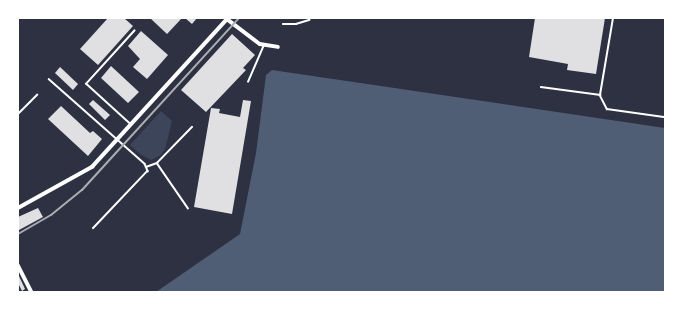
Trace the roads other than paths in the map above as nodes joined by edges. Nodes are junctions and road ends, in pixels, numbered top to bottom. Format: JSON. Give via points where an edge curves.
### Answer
{"nodes":[{"id":1,"x":613,"y":18,"type":"edge"},
{"id":2,"x":228,"y":19,"type":"edge"},
{"id":3,"x":309,"y":20,"type":"dead end"},
{"id":4,"x":283,"y":24,"type":"dead end"},
{"id":5,"x":134,"y":31,"type":"dead end"},
{"id":6,"x":264,"y":45,"type":"junction"},
{"id":7,"x":278,"y":47,"type":"dead end"},
{"id":8,"x":49,"y":79,"type":"dead end"},
{"id":9,"x":248,"y":82,"type":"dead end"},
{"id":10,"x":541,"y":87,"type":"dead end"},
{"id":11,"x":37,"y":95,"type":"dead end"},
{"id":12,"x":600,"y":95,"type":"junction"},
{"id":13,"x":18,"y":114,"type":"edge"},
{"id":14,"x":665,"y":117,"type":"edge"},
{"id":15,"x":132,"y":125,"type":"junction"},
{"id":16,"x":192,"y":127,"type":"dead end"},
{"id":17,"x":118,"y":140,"type":"junction"},
{"id":18,"x":158,"y":163,"type":"junction"},
{"id":19,"x":146,"y":167,"type":"junction"},
{"id":20,"x":18,"y":208,"type":"edge"},
{"id":21,"x":188,"y":208,"type":"dead end"},
{"id":22,"x":94,"y":228,"type":"dead end"},
{"id":23,"x":18,"y":265,"type":"edge"},
{"id":24,"x":32,"y":292,"type":"edge"}],
"edges":[{"from":1,"to":12,"type":"lane"},
{"from":2,"to":6,"type":"street","via":[[249,37]]},
{"from":2,"to":15,"type":"street"},
{"from":3,"to":4,"type":"lane"},
{"from":5,"to":15,"type":"lane","via":[[86,84]]},
{"from":6,"to":7,"type":"street"},
{"from":6,"to":9,"type":"lane"},
{"from":8,"to":17,"type":"lane"},
{"from":10,"to":12,"type":"lane"},
{"from":11,"to":13,"type":"lane"},
{"from":12,"to":14,"type":"lane","via":[[607,109]]},
{"from":15,"to":17,"type":"street"},
{"from":16,"to":18,"type":"lane"},
{"from":17,"to":19,"type":"lane"},
{"from":17,"to":20,"type":"street","via":[[92,167]]},
{"from":18,"to":19,"type":"lane"},
{"from":18,"to":21,"type":"lane"},
{"from":19,"to":22,"type":"lane","via":[[148,171]]},
{"from":23,"to":24,"type":"street"}]}
